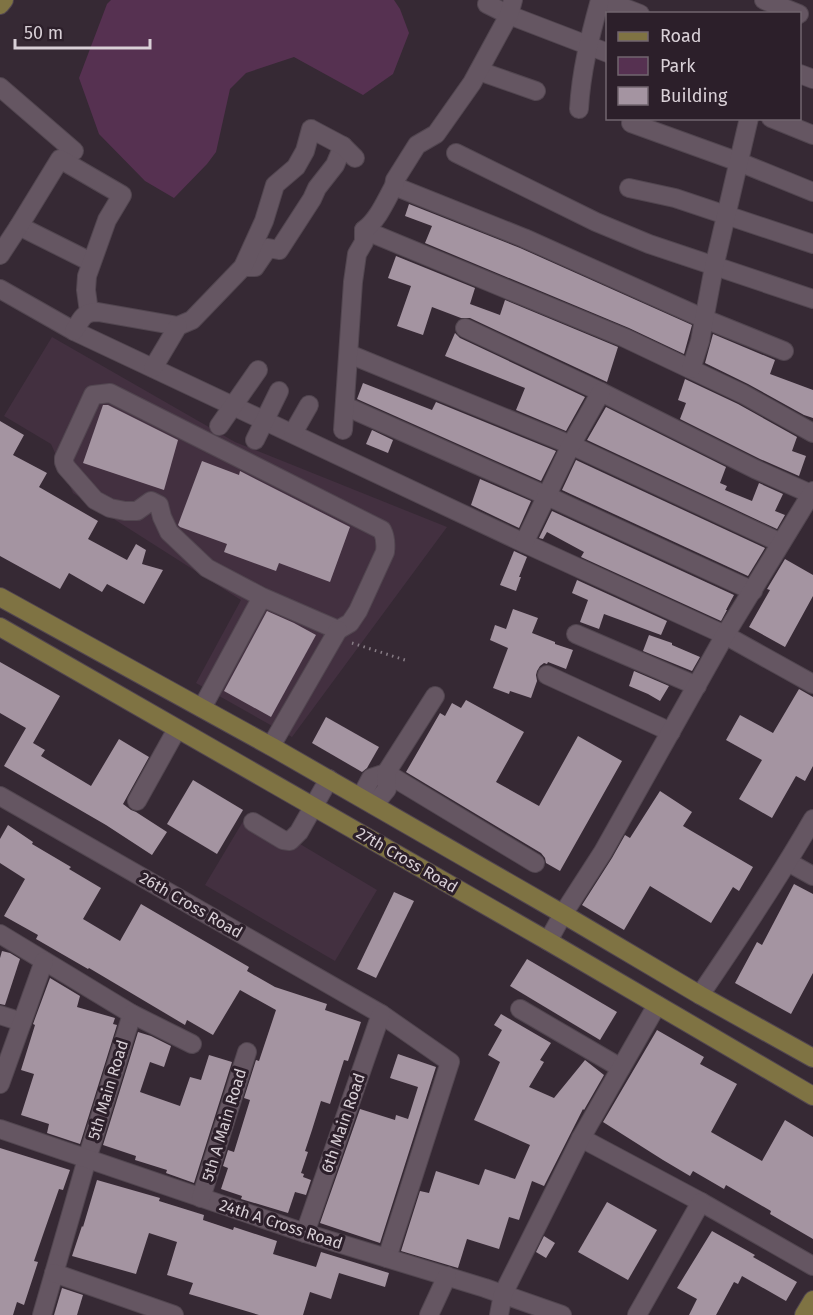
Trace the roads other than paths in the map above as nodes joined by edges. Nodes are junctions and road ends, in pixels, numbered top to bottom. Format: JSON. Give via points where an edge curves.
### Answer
{"nodes":[{"id":1,"x":4,"y":0,"type":"edge"},
{"id":2,"x":602,"y":0,"type":"edge"},
{"id":3,"x":487,"y":4,"type":"dead end"},
{"id":4,"x":771,"y":4,"type":"edge"},
{"id":5,"x":0,"y":5,"type":"edge"},
{"id":6,"x":511,"y":8,"type":"edge"},
{"id":7,"x":635,"y":12,"type":"edge"},
{"id":8,"x":793,"y":12,"type":"edge"},
{"id":9,"x":588,"y":45,"type":"junction"},
{"id":10,"x":606,"y":52,"type":"edge"},
{"id":11,"x":479,"y":71,"type":"junction"},
{"id":12,"x":0,"y":87,"type":"edge"},
{"id":13,"x":536,"y":92,"type":"dead end"},
{"id":14,"x":579,"y":109,"type":"dead end"},
{"id":15,"x":749,"y":120,"type":"edge"},
{"id":16,"x":776,"y":120,"type":"edge"},
{"id":17,"x":631,"y":123,"type":"dead end"},
{"id":18,"x":813,"y":135,"type":"edge"},
{"id":19,"x":74,"y":151,"type":"dead end"},
{"id":20,"x":456,"y":153,"type":"dead end"},
{"id":21,"x":739,"y":162,"type":"junction"},
{"id":22,"x":394,"y":186,"type":"junction"},
{"id":23,"x":629,"y":188,"type":"dead end"},
{"id":24,"x":813,"y":192,"type":"edge"},
{"id":25,"x":726,"y":214,"type":"junction"},
{"id":26,"x":19,"y":226,"type":"junction"},
{"id":27,"x":364,"y":230,"type":"junction"},
{"id":28,"x":813,"y":244,"type":"edge"},
{"id":29,"x":0,"y":255,"type":"edge"},
{"id":30,"x":91,"y":262,"type":"junction"},
{"id":31,"x":243,"y":267,"type":"junction"},
{"id":32,"x":714,"y":267,"type":"junction"},
{"id":33,"x":0,"y":289,"type":"edge"},
{"id":34,"x":813,"y":299,"type":"edge"},
{"id":35,"x":89,"y":312,"type":"junction"},
{"id":36,"x":705,"y":319,"type":"junction"},
{"id":37,"x":178,"y":326,"type":"junction"},
{"id":38,"x":465,"y":328,"type":"dead end"},
{"id":39,"x":74,"y":331,"type":"junction"},
{"id":40,"x":784,"y":351,"type":"dead end"},
{"id":41,"x":349,"y":354,"type":"junction"},
{"id":42,"x":153,"y":368,"type":"junction"},
{"id":43,"x":258,"y":369,"type":"dead end"},
{"id":44,"x":691,"y":369,"type":"junction"},
{"id":45,"x":279,"y":391,"type":"dead end"},
{"id":46,"x":601,"y":392,"type":"junction"},
{"id":47,"x":309,"y":405,"type":"dead end"},
{"id":48,"x":234,"y":406,"type":"junction"},
{"id":49,"x":345,"y":406,"type":"junction"},
{"id":50,"x":265,"y":420,"type":"junction"},
{"id":51,"x":219,"y":426,"type":"dead end"},
{"id":52,"x":343,"y":430,"type":"dead end"},
{"id":53,"x":293,"y":433,"type":"junction"},
{"id":54,"x":813,"y":434,"type":"edge"},
{"id":55,"x":255,"y":440,"type":"dead end"},
{"id":56,"x":572,"y":445,"type":"junction"},
{"id":57,"x":812,"y":493,"type":"edge"},
{"id":58,"x":547,"y":496,"type":"junction"},
{"id":59,"x":524,"y":543,"type":"junction"},
{"id":60,"x":782,"y":543,"type":"junction"},
{"id":61,"x":753,"y":591,"type":"junction"},
{"id":62,"x":0,"y":597,"type":"edge"},
{"id":63,"x":262,"y":597,"type":"junction"},
{"id":64,"x":0,"y":627,"type":"edge"},
{"id":65,"x":336,"y":634,"type":"junction"},
{"id":66,"x":576,"y":634,"type":"dead end"},
{"id":67,"x":725,"y":635,"type":"junction"},
{"id":68,"x":547,"y":675,"type":"dead end"},
{"id":69,"x":813,"y":684,"type":"edge"},
{"id":70,"x":697,"y":686,"type":"junction"},
{"id":71,"x":435,"y":696,"type":"dead end"},
{"id":72,"x":202,"y":708,"type":"junction"},
{"id":73,"x":177,"y":729,"type":"junction"},
{"id":74,"x":671,"y":732,"type":"junction"},
{"id":75,"x":271,"y":746,"type":"junction"},
{"id":76,"x":386,"y":773,"type":"junction"},
{"id":77,"x":329,"y":779,"type":"junction"},
{"id":78,"x":0,"y":798,"type":"edge"},
{"id":79,"x":137,"y":801,"type":"dead end"},
{"id":80,"x":368,"y":801,"type":"junction"},
{"id":81,"x":313,"y":807,"type":"junction"},
{"id":82,"x":813,"y":819,"type":"edge"},
{"id":83,"x":253,"y":822,"type":"dead end"},
{"id":84,"x":788,"y":862,"type":"junction"},
{"id":85,"x":535,"y":863,"type":"dead end"},
{"id":86,"x":813,"y":876,"type":"edge"},
{"id":87,"x":563,"y":914,"type":"junction"},
{"id":88,"x":0,"y":934,"type":"edge"},
{"id":89,"x":548,"y":941,"type":"junction"},
{"id":90,"x":44,"y":961,"type":"junction"},
{"id":91,"x":700,"y":995,"type":"junction"},
{"id":92,"x":657,"y":1005,"type":"junction"},
{"id":93,"x":520,"y":1010,"type":"dead end"},
{"id":94,"x":132,"y":1014,"type":"junction"},
{"id":95,"x":381,"y":1014,"type":"junction"},
{"id":96,"x":0,"y":1015,"type":"edge"},
{"id":97,"x":22,"y":1022,"type":"junction"},
{"id":98,"x":192,"y":1044,"type":"dead end"},
{"id":99,"x":247,"y":1052,"type":"dead end"},
{"id":100,"x":813,"y":1058,"type":"edge"},
{"id":101,"x":621,"y":1068,"type":"junction"},
{"id":102,"x":0,"y":1084,"type":"edge"},
{"id":103,"x":813,"y":1096,"type":"edge"},
{"id":104,"x":0,"y":1130,"type":"edge"},
{"id":105,"x":581,"y":1138,"type":"junction"},
{"id":106,"x":87,"y":1159,"type":"junction"},
{"id":107,"x":201,"y":1198,"type":"junction"},
{"id":108,"x":701,"y":1202,"type":"junction"},
{"id":109,"x":305,"y":1233,"type":"junction"},
{"id":110,"x":387,"y":1257,"type":"junction"},
{"id":111,"x":813,"y":1266,"type":"edge"},
{"id":112,"x":54,"y":1273,"type":"junction"},
{"id":113,"x":447,"y":1276,"type":"junction"},
{"id":114,"x":503,"y":1294,"type":"junction"},
{"id":115,"x":813,"y":1300,"type":"edge"},
{"id":116,"x":42,"y":1315,"type":"edge"},
{"id":117,"x":174,"y":1315,"type":"edge"},
{"id":118,"x":429,"y":1315,"type":"edge"},
{"id":119,"x":499,"y":1315,"type":"edge"},
{"id":120,"x":562,"y":1315,"type":"edge"},
{"id":121,"x":637,"y":1315,"type":"edge"},
{"id":122,"x":804,"y":1315,"type":"edge"}],
"edges":[{"from":1,"to":5,"type":"main road"},
{"from":2,"to":7,"type":"street"},
{"from":2,"to":9,"type":"street"},
{"from":3,"to":6,"type":"street"},
{"from":4,"to":8,"type":"street"},
{"from":6,"to":9,"type":"street"},
{"from":6,"to":11,"type":"street"},
{"from":9,"to":10,"type":"street"},
{"from":9,"to":14,"type":"street"},
{"from":11,"to":13,"type":"street"},
{"from":11,"to":22,"type":"street","via":[[436,134],[417,145]]},
{"from":12,"to":19,"type":"street"},
{"from":15,"to":21,"type":"street"},
{"from":16,"to":18,"type":"street"},
{"from":17,"to":21,"type":"street"},
{"from":20,"to":32,"type":"street","via":[[596,222]]},
{"from":21,"to":24,"type":"street"},
{"from":21,"to":25,"type":"street"},
{"from":22,"to":27,"type":"street"},
{"from":22,"to":36,"type":"street","via":[[524,238]]},
{"from":23,"to":25,"type":"street"},
{"from":25,"to":28,"type":"street"},
{"from":25,"to":32,"type":"street"},
{"from":26,"to":29,"type":"street"},
{"from":26,"to":30,"type":"street"},
{"from":26,"to":30,"type":"street","via":[[60,159],[122,195],[107,220]]},
{"from":27,"to":41,"type":"street","via":[[353,282]]},
{"from":27,"to":44,"type":"street"},
{"from":30,"to":35,"type":"street","via":[[86,290]]},
{"from":31,"to":31,"type":"street","via":[[255,267],[268,248],[279,250],[316,188],[349,152],[311,129],[296,167],[275,185]]},
{"from":31,"to":37,"type":"street","via":[[192,320]]},
{"from":32,"to":34,"type":"street"},
{"from":32,"to":36,"type":"street"},
{"from":33,"to":39,"type":"street"},
{"from":35,"to":37,"type":"street"},
{"from":35,"to":39,"type":"street"},
{"from":36,"to":40,"type":"street"},
{"from":36,"to":44,"type":"street"},
{"from":37,"to":42,"type":"street"},
{"from":38,"to":46,"type":"street"},
{"from":39,"to":42,"type":"street"},
{"from":41,"to":49,"type":"street"},
{"from":41,"to":56,"type":"street"},
{"from":42,"to":48,"type":"street"},
{"from":43,"to":48,"type":"street"},
{"from":44,"to":54,"type":"street"},
{"from":45,"to":50,"type":"street"},
{"from":46,"to":56,"type":"street"},
{"from":46,"to":57,"type":"street","via":[[754,469]]},
{"from":47,"to":53,"type":"street"},
{"from":48,"to":50,"type":"street"},
{"from":48,"to":51,"type":"street"},
{"from":49,"to":52,"type":"street"},
{"from":49,"to":58,"type":"street"},
{"from":50,"to":53,"type":"street"},
{"from":50,"to":55,"type":"street"},
{"from":53,"to":59,"type":"street"},
{"from":56,"to":58,"type":"street"},
{"from":56,"to":60,"type":"street"},
{"from":57,"to":60,"type":"street"},
{"from":58,"to":59,"type":"street"},
{"from":58,"to":61,"type":"street"},
{"from":59,"to":67,"type":"street"},
{"from":60,"to":61,"type":"street"},
{"from":61,"to":67,"type":"street"},
{"from":62,"to":72,"type":"main road","name":"27th Cross Road"},
{"from":63,"to":65,"type":"street"},
{"from":63,"to":65,"type":"street","via":[[207,568],[169,532],[159,505],[151,501],[137,511],[110,508],[95,500],[66,467],[64,458],[93,395],[110,393],[382,530],[385,552],[358,611]]},
{"from":63,"to":72,"type":"street"},
{"from":64,"to":73,"type":"main road","name":"27th Cross Road"},
{"from":65,"to":75,"type":"street"},
{"from":66,"to":70,"type":"street"},
{"from":67,"to":69,"type":"street"},
{"from":67,"to":70,"type":"street"},
{"from":68,"to":74,"type":"street"},
{"from":70,"to":74,"type":"street"},
{"from":71,"to":76,"type":"street"},
{"from":72,"to":75,"type":"main road","name":"27th Cross Road"},
{"from":73,"to":79,"type":"street"},
{"from":73,"to":81,"type":"main road","name":"27th Cross Road"},
{"from":74,"to":87,"type":"street"},
{"from":75,"to":77,"type":"main road","name":"27th Cross Road"},
{"from":76,"to":80,"type":"street","via":[[371,778]]},
{"from":76,"to":85,"type":"street"},
{"from":77,"to":80,"type":"main road","name":"27th Cross Road"},
{"from":77,"to":81,"type":"street"},
{"from":78,"to":95,"type":"street","name":"26th Cross Road"},
{"from":80,"to":87,"type":"main road","name":"27th Cross Road"},
{"from":81,"to":83,"type":"street","via":[[290,841]]},
{"from":81,"to":89,"type":"main road","name":"27th Cross Road"},
{"from":82,"to":84,"type":"street"},
{"from":84,"to":86,"type":"street"},
{"from":84,"to":91,"type":"street"},
{"from":87,"to":89,"type":"street"},
{"from":87,"to":91,"type":"main road","name":"27th Cross Road"},
{"from":88,"to":90,"type":"street"},
{"from":89,"to":92,"type":"main road","name":"27th Cross Road"},
{"from":90,"to":94,"type":"street"},
{"from":90,"to":97,"type":"street"},
{"from":91,"to":100,"type":"main road","name":"27th Cross Road"},
{"from":92,"to":101,"type":"street"},
{"from":92,"to":103,"type":"main road","name":"27th Cross Road"},
{"from":93,"to":101,"type":"street"},
{"from":94,"to":98,"type":"street"},
{"from":94,"to":106,"type":"street","name":"5th Main Road"},
{"from":95,"to":109,"type":"street","name":"6th Main Road"},
{"from":95,"to":110,"type":"street","name":"26th Cross Road","via":[[450,1062]]},
{"from":96,"to":97,"type":"street"},
{"from":97,"to":102,"type":"street"},
{"from":99,"to":107,"type":"street","name":"5th A Main Road"},
{"from":101,"to":105,"type":"street"},
{"from":104,"to":106,"type":"street","name":"24th A Cross Road"},
{"from":105,"to":108,"type":"street"},
{"from":105,"to":114,"type":"street"},
{"from":106,"to":107,"type":"street","name":"24th A Cross Road"},
{"from":106,"to":112,"type":"street","name":"5th Main Road"},
{"from":107,"to":109,"type":"street","name":"24th A Cross Road"},
{"from":108,"to":111,"type":"street"},
{"from":108,"to":121,"type":"street"},
{"from":109,"to":110,"type":"street","name":"24th A Cross Road"},
{"from":110,"to":113,"type":"street","name":"24th A Cross Road"},
{"from":112,"to":116,"type":"street","name":"5th Main Road"},
{"from":112,"to":117,"type":"street"},
{"from":113,"to":114,"type":"street","name":"24th A Cross Road"},
{"from":113,"to":118,"type":"street"},
{"from":114,"to":119,"type":"street"},
{"from":114,"to":120,"type":"street","name":"24th A Cross Road"},
{"from":115,"to":122,"type":"main road"}]}
